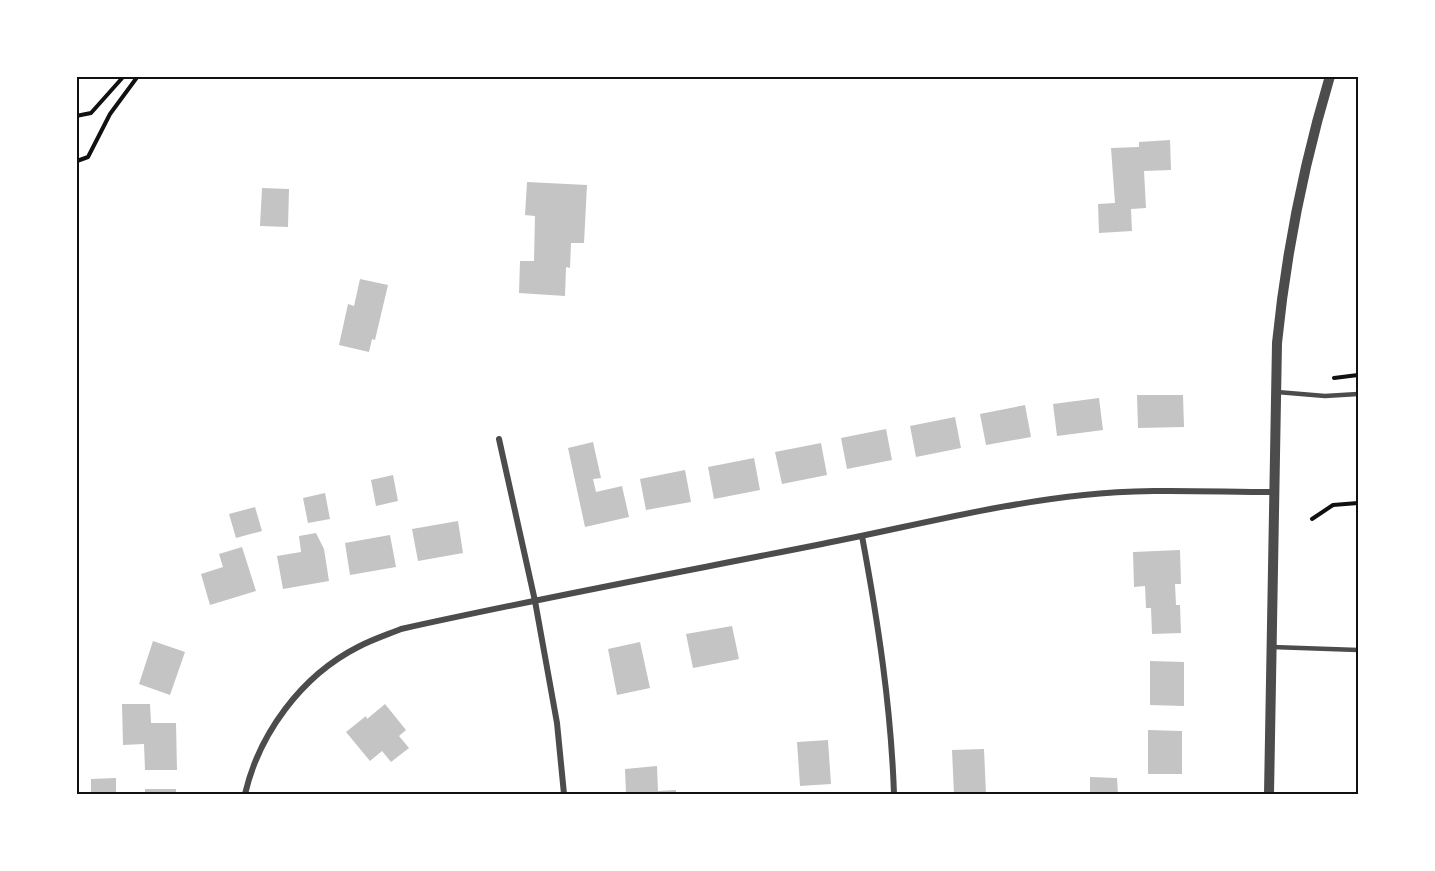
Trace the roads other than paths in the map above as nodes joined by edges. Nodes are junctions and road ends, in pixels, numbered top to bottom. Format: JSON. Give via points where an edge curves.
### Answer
{"nodes":[{"id":1,"x":1330,"y":76,"type":"edge"},
{"id":2,"x":1276,"y":392,"type":"junction"},
{"id":3,"x":1359,"y":394,"type":"edge"},
{"id":4,"x":499,"y":439,"type":"dead end"},
{"id":5,"x":1274,"y":492,"type":"junction"},
{"id":6,"x":862,"y":536,"type":"junction"},
{"id":7,"x":535,"y":601,"type":"junction"},
{"id":8,"x":1272,"y":647,"type":"junction"},
{"id":9,"x":1359,"y":650,"type":"edge"},
{"id":10,"x":245,"y":795,"type":"edge"},
{"id":11,"x":564,"y":795,"type":"edge"},
{"id":12,"x":894,"y":795,"type":"edge"},
{"id":13,"x":1269,"y":795,"type":"edge"}],
"edges":[{"from":1,"to":2,"type":"street","via":[[1291,236],[1277,343]]},
{"from":2,"to":3,"type":"lane"},
{"from":2,"to":5,"type":"street"},
{"from":4,"to":7,"type":"street"},
{"from":5,"to":6,"type":"street","via":[[1083,495]]},
{"from":5,"to":8,"type":"street"},
{"from":6,"to":7,"type":"street"},
{"from":6,"to":12,"type":"street","via":[[884,665]]},
{"from":7,"to":10,"type":"street","via":[[401,629],[356,648],[324,670],[287,707],[261,746]]},
{"from":7,"to":11,"type":"street","via":[[557,723]]},
{"from":8,"to":9,"type":"lane"},
{"from":8,"to":13,"type":"street"}]}
